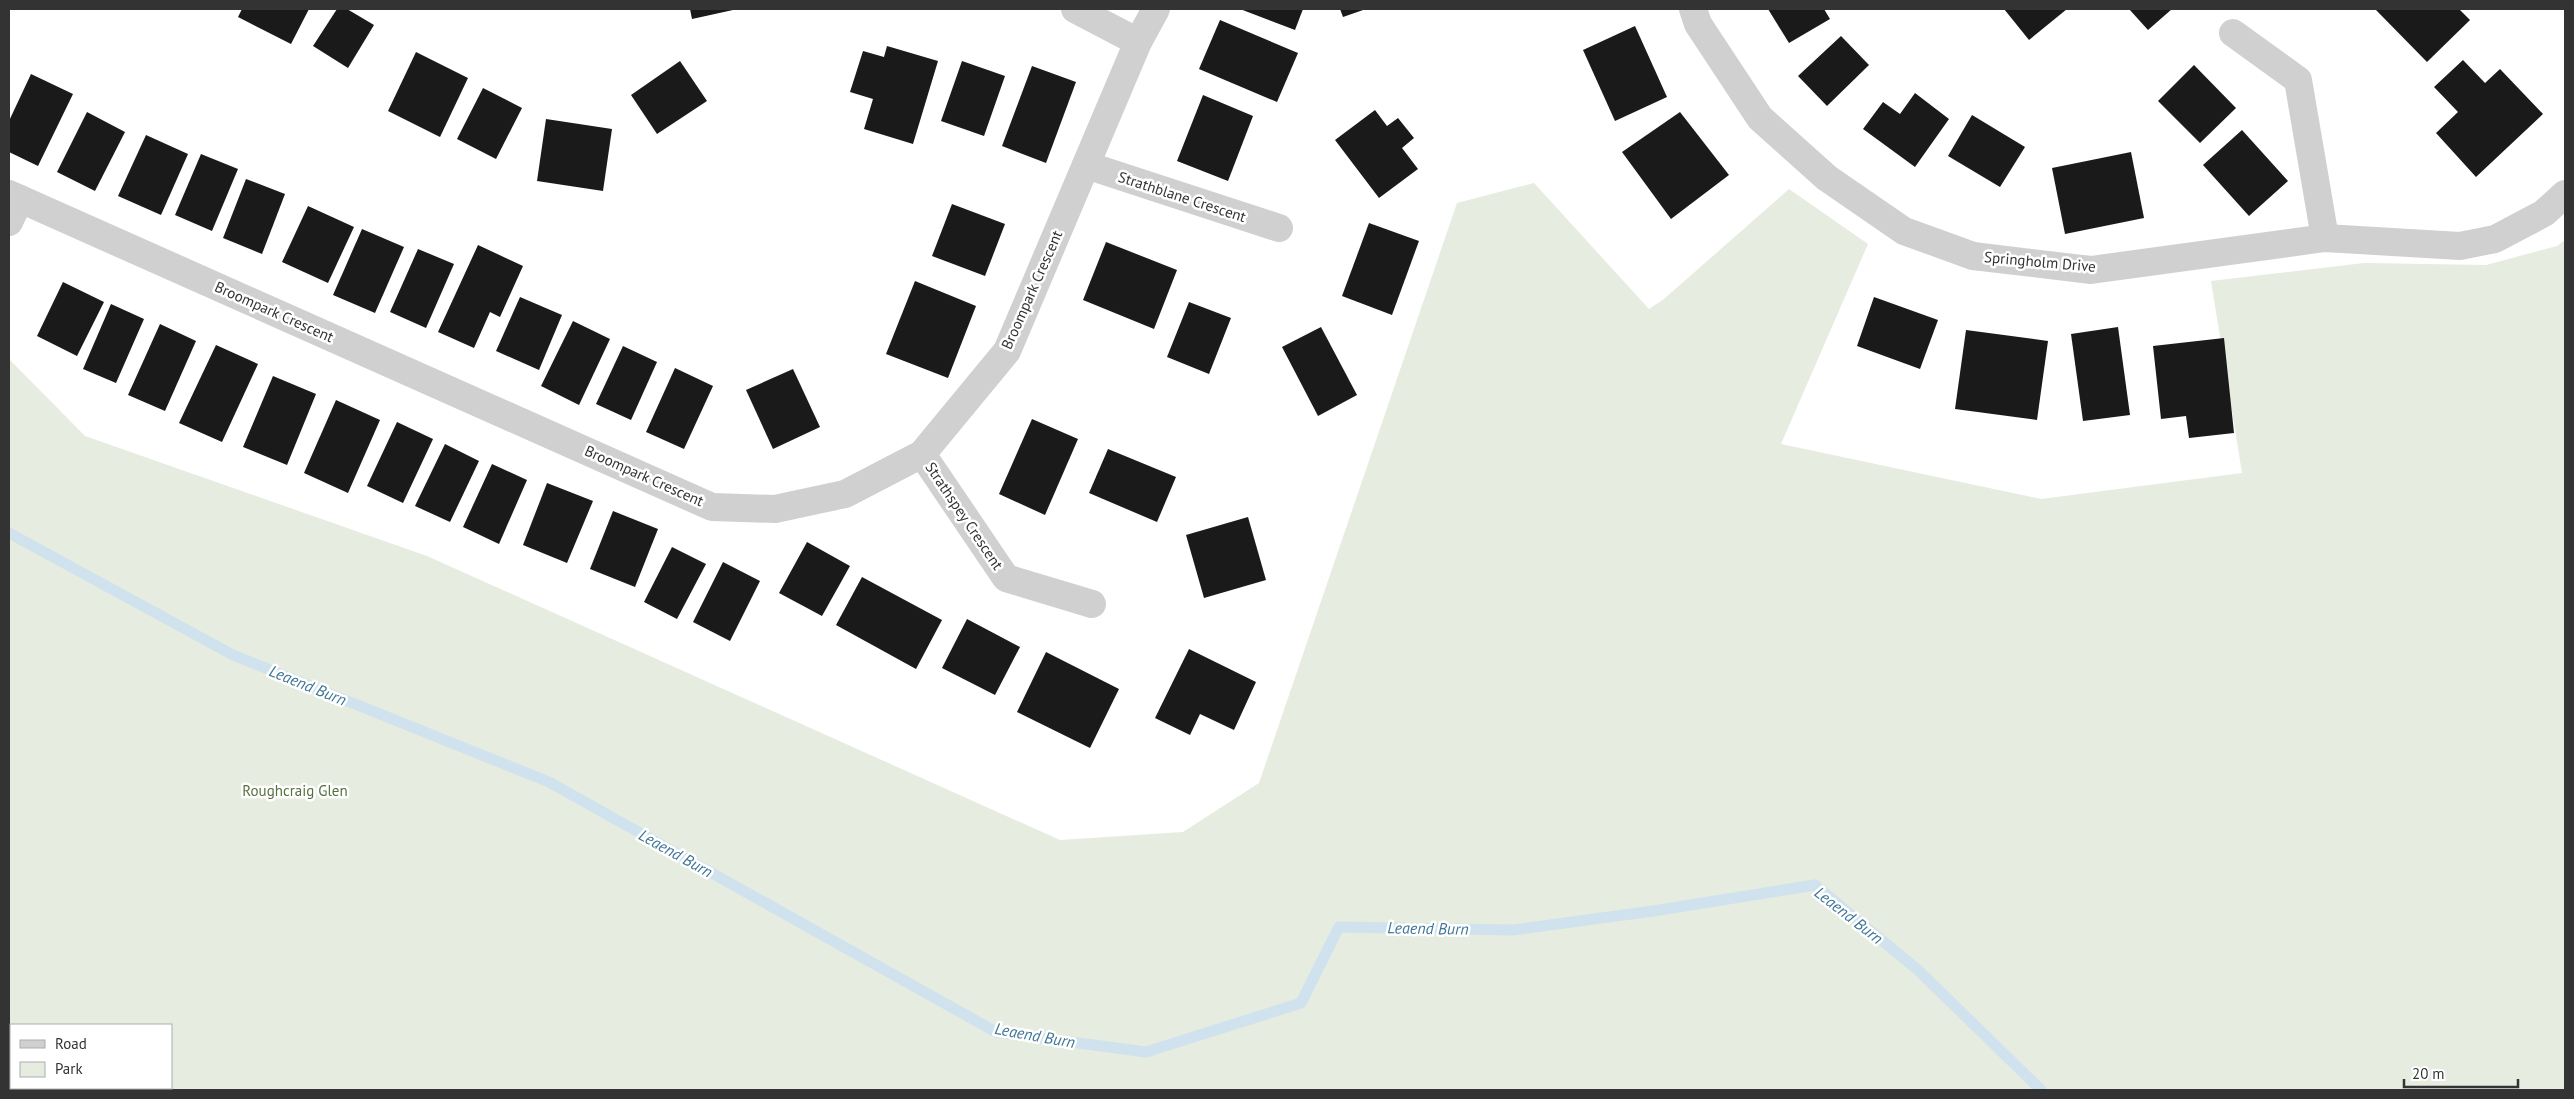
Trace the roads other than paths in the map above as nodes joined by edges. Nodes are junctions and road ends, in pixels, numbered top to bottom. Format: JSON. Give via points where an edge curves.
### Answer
{"nodes":[{"id":1,"x":1075,"y":9,"type":"edge"},
{"id":2,"x":1156,"y":9,"type":"edge"},
{"id":3,"x":1693,"y":9,"type":"edge"},
{"id":4,"x":2233,"y":32,"type":"dead end"},
{"id":5,"x":1138,"y":42,"type":"junction"},
{"id":6,"x":1086,"y":165,"type":"junction"},
{"id":7,"x":2565,"y":194,"type":"edge"},
{"id":8,"x":12,"y":205,"type":"edge"},
{"id":9,"x":1278,"y":228,"type":"dead end"},
{"id":10,"x":2325,"y":238,"type":"junction"},
{"id":11,"x":922,"y":454,"type":"junction"},
{"id":12,"x":1092,"y":604,"type":"dead end"}],
"edges":[{"from":1,"to":5,"type":"street"},
{"from":2,"to":5,"type":"street","name":"Broompark Crescent"},
{"from":3,"to":10,"type":"street","name":"Springholm Drive","via":[[1698,24],[1760,118],[1827,178],[1904,231],[1973,256],[2091,270]]},
{"from":4,"to":10,"type":"street","via":[[2298,80]]},
{"from":5,"to":6,"type":"street","name":"Broompark Crescent"},
{"from":6,"to":9,"type":"street","name":"Strathblane Crescent"},
{"from":6,"to":11,"type":"street","name":"Broompark Crescent","via":[[1007,351]]},
{"from":7,"to":10,"type":"street","name":"Springholm Drive","via":[[2544,213],[2494,239],[2460,246]]},
{"from":8,"to":11,"type":"street","name":"Broompark Crescent","via":[[712,507],[775,508],[845,494]]},
{"from":11,"to":12,"type":"street","name":"Strathspey Crescent","via":[[1006,578]]}]}
